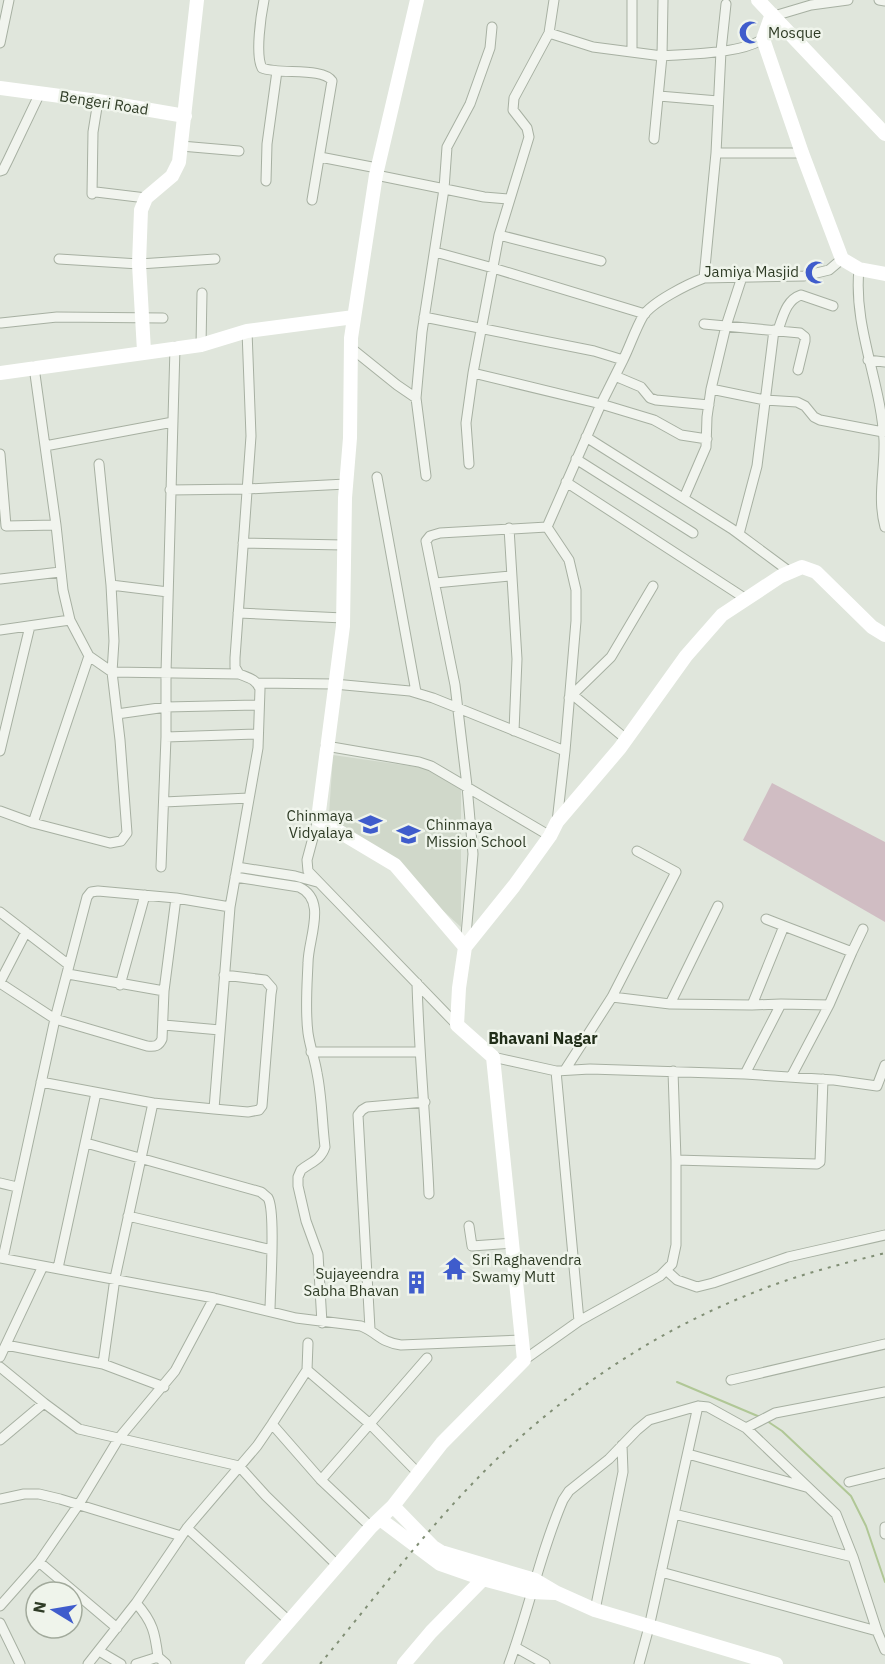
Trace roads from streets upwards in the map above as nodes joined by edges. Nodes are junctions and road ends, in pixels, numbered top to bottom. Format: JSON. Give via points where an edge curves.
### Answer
{"nodes":[{"id":1,"x":9,"y":0,"type":"edge"},
{"id":2,"x":197,"y":0,"type":"edge"},
{"id":3,"x":264,"y":0,"type":"edge"},
{"id":4,"x":417,"y":0,"type":"edge"},
{"id":5,"x":554,"y":0,"type":"edge"},
{"id":6,"x":632,"y":0,"type":"edge"},
{"id":7,"x":663,"y":0,"type":"edge"},
{"id":8,"x":758,"y":0,"type":"edge"},
{"id":9,"x":848,"y":0,"type":"edge"},
{"id":10,"x":879,"y":0,"type":"edge"},
{"id":11,"x":885,"y":1,"type":"edge"},
{"id":12,"x":726,"y":4,"type":"dead end"},
{"id":13,"x":773,"y":15,"type":"junction"},
{"id":14,"x":492,"y":27,"type":"dead end"},
{"id":15,"x":549,"y":33,"type":"junction"},
{"id":16,"x":763,"y":39,"type":"junction"},
{"id":17,"x":0,"y":43,"type":"edge"},
{"id":18,"x":720,"y":51,"type":"junction"},
{"id":19,"x":632,"y":52,"type":"junction"},
{"id":20,"x":662,"y":56,"type":"junction"},
{"id":21,"x":277,"y":71,"type":"junction"},
{"id":22,"x":0,"y":88,"type":"edge"},
{"id":23,"x":40,"y":93,"type":"junction"},
{"id":24,"x":659,"y":96,"type":"junction"},
{"id":25,"x":98,"y":100,"type":"junction"},
{"id":26,"x":718,"y":101,"type":"junction"},
{"id":27,"x":185,"y":116,"type":"junction"},
{"id":28,"x":885,"y":134,"type":"edge"},
{"id":29,"x":654,"y":138,"type":"dead end"},
{"id":30,"x":181,"y":146,"type":"junction"},
{"id":31,"x":239,"y":151,"type":"dead end"},
{"id":32,"x":716,"y":153,"type":"junction"},
{"id":33,"x":802,"y":153,"type":"junction"},
{"id":34,"x":320,"y":157,"type":"junction"},
{"id":35,"x":0,"y":171,"type":"edge"},
{"id":36,"x":377,"y":172,"type":"junction"},
{"id":37,"x":266,"y":181,"type":"dead end"},
{"id":38,"x":444,"y":189,"type":"junction"},
{"id":39,"x":146,"y":198,"type":"junction"},
{"id":40,"x":508,"y":200,"type":"junction"},
{"id":41,"x":312,"y":201,"type":"dead end"},
{"id":42,"x":499,"y":235,"type":"junction"},
{"id":43,"x":435,"y":252,"type":"junction"},
{"id":44,"x":59,"y":259,"type":"dead end"},
{"id":45,"x":215,"y":259,"type":"dead end"},
{"id":46,"x":842,"y":259,"type":"junction"},
{"id":47,"x":601,"y":261,"type":"dead end"},
{"id":48,"x":139,"y":264,"type":"junction"},
{"id":49,"x":493,"y":268,"type":"junction"},
{"id":50,"x":859,"y":269,"type":"junction"},
{"id":51,"x":885,"y":274,"type":"edge"},
{"id":52,"x":804,"y":276,"type":"junction"},
{"id":53,"x":742,"y":277,"type":"junction"},
{"id":54,"x":704,"y":278,"type":"junction"},
{"id":55,"x":202,"y":293,"type":"dead end"},
{"id":56,"x":801,"y":295,"type":"junction"},
{"id":57,"x":833,"y":306,"type":"dead end"},
{"id":58,"x":645,"y":314,"type":"junction"},
{"id":59,"x":142,"y":316,"type":"junction"},
{"id":60,"x":354,"y":317,"type":"junction"},
{"id":61,"x":424,"y":317,"type":"junction"},
{"id":62,"x":163,"y":318,"type":"dead end"},
{"id":63,"x":1,"y":323,"type":"edge"},
{"id":64,"x":704,"y":324,"type":"dead end"},
{"id":65,"x":726,"y":326,"type":"junction"},
{"id":66,"x":482,"y":330,"type":"junction"},
{"id":67,"x":776,"y":330,"type":"junction"},
{"id":68,"x":247,"y":332,"type":"junction"},
{"id":69,"x":201,"y":345,"type":"junction"},
{"id":70,"x":175,"y":347,"type":"junction"},
{"id":71,"x":351,"y":348,"type":"junction"},
{"id":72,"x":144,"y":351,"type":"junction"},
{"id":73,"x":623,"y":360,"type":"junction"},
{"id":74,"x":868,"y":360,"type":"junction"},
{"id":75,"x":885,"y":362,"type":"edge"},
{"id":76,"x":34,"y":368,"type":"junction"},
{"id":77,"x":798,"y":369,"type":"dead end"},
{"id":78,"x":0,"y":373,"type":"edge"},
{"id":79,"x":473,"y":374,"type":"junction"},
{"id":80,"x":615,"y":376,"type":"junction"},
{"id":81,"x":711,"y":389,"type":"junction"},
{"id":82,"x":416,"y":398,"type":"junction"},
{"id":83,"x":765,"y":400,"type":"junction"},
{"id":84,"x":601,"y":404,"type":"junction"},
{"id":85,"x":709,"y":405,"type":"junction"},
{"id":86,"x":173,"y":422,"type":"junction"},
{"id":87,"x":883,"y":432,"type":"junction"},
{"id":88,"x":586,"y":437,"type":"junction"},
{"id":89,"x":707,"y":439,"type":"junction"},
{"id":90,"x":45,"y":446,"type":"junction"},
{"id":91,"x":0,"y":454,"type":"edge"},
{"id":92,"x":576,"y":459,"type":"junction"},
{"id":93,"x":99,"y":464,"type":"dead end"},
{"id":94,"x":469,"y":464,"type":"dead end"},
{"id":95,"x":426,"y":476,"type":"dead end"},
{"id":96,"x":377,"y":477,"type":"dead end"},
{"id":97,"x":566,"y":482,"type":"junction"},
{"id":98,"x":346,"y":484,"type":"junction"},
{"id":99,"x":1,"y":487,"type":"edge"},
{"id":100,"x":247,"y":489,"type":"junction"},
{"id":101,"x":170,"y":490,"type":"junction"},
{"id":102,"x":684,"y":498,"type":"junction"},
{"id":103,"x":56,"y":525,"type":"junction"},
{"id":104,"x":885,"y":526,"type":"edge"},
{"id":105,"x":3,"y":527,"type":"edge"},
{"id":106,"x":547,"y":527,"type":"junction"},
{"id":107,"x":509,"y":528,"type":"junction"},
{"id":108,"x":693,"y":533,"type":"dead end"},
{"id":109,"x":739,"y":534,"type":"junction"},
{"id":110,"x":243,"y":543,"type":"junction"},
{"id":111,"x":344,"y":545,"type":"junction"},
{"id":112,"x":60,"y":572,"type":"junction"},
{"id":113,"x":790,"y":572,"type":"junction"},
{"id":114,"x":511,"y":576,"type":"junction"},
{"id":115,"x":0,"y":579,"type":"edge"},
{"id":116,"x":435,"y":583,"type":"junction"},
{"id":117,"x":111,"y":585,"type":"junction"},
{"id":118,"x":653,"y":586,"type":"dead end"},
{"id":119,"x":168,"y":592,"type":"junction"},
{"id":120,"x":746,"y":599,"type":"junction"},
{"id":121,"x":238,"y":613,"type":"junction"},
{"id":122,"x":343,"y":618,"type":"junction"},
{"id":123,"x":70,"y":620,"type":"junction"},
{"id":124,"x":30,"y":626,"type":"junction"},
{"id":125,"x":0,"y":630,"type":"edge"},
{"id":126,"x":885,"y":635,"type":"edge"},
{"id":127,"x":89,"y":656,"type":"junction"},
{"id":128,"x":112,"y":672,"type":"junction"},
{"id":129,"x":166,"y":673,"type":"junction"},
{"id":130,"x":239,"y":674,"type":"junction"},
{"id":131,"x":258,"y":683,"type":"junction"},
{"id":132,"x":334,"y":684,"type":"junction"},
{"id":133,"x":416,"y":692,"type":"junction"},
{"id":134,"x":571,"y":697,"type":"junction"},
{"id":135,"x":260,"y":705,"type":"junction"},
{"id":136,"x":166,"y":707,"type":"junction"},
{"id":137,"x":459,"y":710,"type":"junction"},
{"id":138,"x":117,"y":714,"type":"junction"},
{"id":139,"x":514,"y":731,"type":"junction"},
{"id":140,"x":258,"y":734,"type":"junction"},
{"id":141,"x":166,"y":736,"type":"junction"},
{"id":142,"x":626,"y":739,"type":"junction"},
{"id":143,"x":326,"y":746,"type":"junction"},
{"id":144,"x":0,"y":751,"type":"edge"},
{"id":145,"x":565,"y":751,"type":"junction"},
{"id":146,"x":467,"y":786,"type":"junction"},
{"id":147,"x":249,"y":798,"type":"junction"},
{"id":148,"x":164,"y":802,"type":"junction"},
{"id":149,"x":0,"y":811,"type":"edge"},
{"id":150,"x":318,"y":819,"type":"junction"},
{"id":151,"x":557,"y":822,"type":"junction"},
{"id":152,"x":33,"y":823,"type":"junction"},
{"id":153,"x":550,"y":836,"type":"junction"},
{"id":154,"x":637,"y":851,"type":"dead end"},
{"id":155,"x":161,"y":867,"type":"dead end"},
{"id":156,"x":237,"y":867,"type":"junction"},
{"id":157,"x":235,"y":877,"type":"junction"},
{"id":158,"x":319,"y":883,"type":"junction"},
{"id":159,"x":145,"y":895,"type":"junction"},
{"id":160,"x":176,"y":898,"type":"junction"},
{"id":161,"x":718,"y":906,"type":"dead end"},
{"id":162,"x":230,"y":907,"type":"junction"},
{"id":163,"x":0,"y":912,"type":"edge"},
{"id":164,"x":766,"y":919,"type":"dead end"},
{"id":165,"x":784,"y":926,"type":"junction"},
{"id":166,"x":863,"y":929,"type":"dead end"},
{"id":167,"x":26,"y":932,"type":"junction"},
{"id":168,"x":465,"y":947,"type":"junction"},
{"id":169,"x":852,"y":952,"type":"junction"},
{"id":170,"x":68,"y":970,"type":"junction"},
{"id":171,"x":224,"y":975,"type":"junction"},
{"id":172,"x":0,"y":983,"type":"edge"},
{"id":173,"x":417,"y":983,"type":"junction"},
{"id":174,"x":120,"y":985,"type":"junction"},
{"id":175,"x":165,"y":991,"type":"junction"},
{"id":176,"x":612,"y":998,"type":"junction"},
{"id":177,"x":670,"y":1004,"type":"junction"},
{"id":178,"x":781,"y":1004,"type":"junction"},
{"id":179,"x":752,"y":1005,"type":"junction"},
{"id":180,"x":829,"y":1005,"type":"junction"},
{"id":181,"x":55,"y":1019,"type":"junction"},
{"id":182,"x":164,"y":1024,"type":"junction"},
{"id":183,"x":457,"y":1025,"type":"junction"},
{"id":184,"x":220,"y":1030,"type":"junction"},
{"id":185,"x":311,"y":1052,"type":"junction"},
{"id":186,"x":418,"y":1052,"type":"junction"},
{"id":187,"x":493,"y":1057,"type":"junction"},
{"id":188,"x":885,"y":1065,"type":"edge"},
{"id":189,"x":560,"y":1070,"type":"junction"},
{"id":190,"x":673,"y":1071,"type":"junction"},
{"id":191,"x":745,"y":1074,"type":"junction"},
{"id":192,"x":791,"y":1077,"type":"junction"},
{"id":193,"x":823,"y":1079,"type":"junction"},
{"id":194,"x":41,"y":1082,"type":"junction"},
{"id":195,"x":881,"y":1087,"type":"edge"},
{"id":196,"x":96,"y":1093,"type":"junction"},
{"id":197,"x":425,"y":1102,"type":"junction"},
{"id":198,"x":153,"y":1103,"type":"junction"},
{"id":199,"x":213,"y":1108,"type":"junction"},
{"id":200,"x":86,"y":1143,"type":"junction"},
{"id":201,"x":140,"y":1159,"type":"junction"},
{"id":202,"x":676,"y":1160,"type":"junction"},
{"id":203,"x":0,"y":1183,"type":"edge"},
{"id":204,"x":17,"y":1187,"type":"junction"},
{"id":205,"x":429,"y":1194,"type":"dead end"},
{"id":206,"x":128,"y":1216,"type":"junction"},
{"id":207,"x":469,"y":1226,"type":"dead end"},
{"id":208,"x":885,"y":1235,"type":"edge"},
{"id":209,"x":512,"y":1243,"type":"junction"},
{"id":210,"x":272,"y":1250,"type":"junction"},
{"id":211,"x":1,"y":1258,"type":"edge"},
{"id":212,"x":43,"y":1266,"type":"junction"},
{"id":213,"x":58,"y":1268,"type":"junction"},
{"id":214,"x":666,"y":1271,"type":"junction"},
{"id":215,"x":115,"y":1278,"type":"junction"},
{"id":216,"x":214,"y":1299,"type":"junction"},
{"id":217,"x":270,"y":1311,"type":"junction"},
{"id":218,"x":579,"y":1321,"type":"junction"},
{"id":219,"x":322,"y":1323,"type":"junction"},
{"id":220,"x":370,"y":1329,"type":"junction"},
{"id":221,"x":522,"y":1340,"type":"junction"},
{"id":222,"x":308,"y":1343,"type":"dead end"},
{"id":223,"x":885,"y":1344,"type":"edge"},
{"id":224,"x":6,"y":1345,"type":"junction"},
{"id":225,"x":0,"y":1357,"type":"edge"},
{"id":226,"x":427,"y":1358,"type":"dead end"},
{"id":227,"x":524,"y":1360,"type":"junction"},
{"id":228,"x":103,"y":1364,"type":"junction"},
{"id":229,"x":0,"y":1368,"type":"edge"},
{"id":230,"x":307,"y":1370,"type":"junction"},
{"id":231,"x":732,"y":1380,"type":"dead end"},
{"id":232,"x":164,"y":1386,"type":"junction"},
{"id":233,"x":885,"y":1392,"type":"edge"},
{"id":234,"x":44,"y":1403,"type":"junction"},
{"id":235,"x":698,"y":1406,"type":"junction"},
{"id":236,"x":272,"y":1424,"type":"junction"},
{"id":237,"x":370,"y":1424,"type":"junction"},
{"id":238,"x":746,"y":1428,"type":"junction"},
{"id":239,"x":119,"y":1438,"type":"junction"},
{"id":240,"x":0,"y":1440,"type":"edge"},
{"id":241,"x":622,"y":1445,"type":"junction"},
{"id":242,"x":688,"y":1454,"type":"junction"},
{"id":243,"x":239,"y":1466,"type":"junction"},
{"id":244,"x":418,"y":1473,"type":"junction"},
{"id":245,"x":885,"y":1473,"type":"edge"},
{"id":246,"x":321,"y":1480,"type":"junction"},
{"id":247,"x":849,"y":1482,"type":"dead end"},
{"id":248,"x":808,"y":1488,"type":"junction"},
{"id":249,"x":0,"y":1499,"type":"edge"},
{"id":250,"x":79,"y":1504,"type":"junction"},
{"id":251,"x":393,"y":1506,"type":"junction"},
{"id":252,"x":674,"y":1514,"type":"junction"},
{"id":253,"x":376,"y":1523,"type":"junction"},
{"id":254,"x":885,"y":1527,"type":"edge"},
{"id":255,"x":184,"y":1532,"type":"junction"},
{"id":256,"x":885,"y":1534,"type":"edge"},
{"id":257,"x":854,"y":1557,"type":"junction"},
{"id":258,"x":39,"y":1562,"type":"junction"},
{"id":259,"x":337,"y":1565,"type":"junction"},
{"id":260,"x":661,"y":1572,"type":"junction"},
{"id":261,"x":483,"y":1579,"type":"junction"},
{"id":262,"x":533,"y":1586,"type":"junction"},
{"id":263,"x":136,"y":1603,"type":"junction"},
{"id":264,"x":0,"y":1606,"type":"edge"},
{"id":265,"x":594,"y":1610,"type":"junction"},
{"id":266,"x":289,"y":1621,"type":"junction"},
{"id":267,"x":0,"y":1623,"type":"edge"},
{"id":268,"x":649,"y":1627,"type":"junction"},
{"id":269,"x":117,"y":1628,"type":"junction"},
{"id":270,"x":877,"y":1631,"type":"junction"},
{"id":271,"x":515,"y":1647,"type":"junction"},
{"id":272,"x":885,"y":1650,"type":"edge"},
{"id":273,"x":99,"y":1651,"type":"junction"},
{"id":274,"x":158,"y":1657,"type":"junction"},
{"id":275,"x":20,"y":1664,"type":"edge"},
{"id":276,"x":88,"y":1664,"type":"edge"},
{"id":277,"x":121,"y":1664,"type":"edge"},
{"id":278,"x":136,"y":1664,"type":"edge"},
{"id":279,"x":166,"y":1664,"type":"edge"},
{"id":280,"x":252,"y":1664,"type":"edge"},
{"id":281,"x":404,"y":1664,"type":"edge"},
{"id":282,"x":509,"y":1664,"type":"edge"},
{"id":283,"x":545,"y":1664,"type":"edge"},
{"id":284,"x":639,"y":1664,"type":"edge"},
{"id":285,"x":776,"y":1664,"type":"edge"}],
"edges":[{"from":1,"to":17,"type":"street"},
{"from":2,"to":27,"type":"street"},
{"from":3,"to":21,"type":"street","via":[[260,65]]},
{"from":4,"to":36,"type":"street"},
{"from":5,"to":15,"type":"street"},
{"from":6,"to":19,"type":"street"},
{"from":7,"to":20,"type":"street"},
{"from":8,"to":13,"type":"street"},
{"from":9,"to":13,"type":"street"},
{"from":10,"to":11,"type":"street"},
{"from":12,"to":18,"type":"street"},
{"from":13,"to":16,"type":"street"},
{"from":13,"to":28,"type":"street"},
{"from":14,"to":38,"type":"street","via":[[490,48],[470,104],[447,147]]},
{"from":15,"to":19,"type":"street","via":[[593,47]]},
{"from":15,"to":40,"type":"street","via":[[512,105],[530,137]]},
{"from":16,"to":18,"type":"street"},
{"from":16,"to":33,"type":"street"},
{"from":18,"to":20,"type":"street"},
{"from":18,"to":26,"type":"street"},
{"from":19,"to":20,"type":"street"},
{"from":20,"to":24,"type":"street"},
{"from":21,"to":34,"type":"street","via":[[331,77]]},
{"from":21,"to":37,"type":"street"},
{"from":22,"to":23,"type":"street"},
{"from":23,"to":25,"type":"street","name":"Bengeri Road"},
{"from":23,"to":35,"type":"street","name":"Bengeri Road"},
{"from":24,"to":26,"type":"street"},
{"from":24,"to":29,"type":"street"},
{"from":25,"to":27,"type":"street","name":"Bengeri Road"},
{"from":25,"to":39,"type":"street","via":[[93,144],[94,193]]},
{"from":26,"to":32,"type":"street"},
{"from":27,"to":30,"type":"street"},
{"from":30,"to":31,"type":"street"},
{"from":30,"to":39,"type":"street","via":[[177,169]]},
{"from":32,"to":33,"type":"street"},
{"from":32,"to":54,"type":"street"},
{"from":33,"to":46,"type":"street"},
{"from":34,"to":36,"type":"street"},
{"from":34,"to":41,"type":"street"},
{"from":36,"to":38,"type":"street"},
{"from":36,"to":60,"type":"street"},
{"from":38,"to":40,"type":"street"},
{"from":38,"to":43,"type":"street"},
{"from":39,"to":48,"type":"street","via":[[140,217]]},
{"from":40,"to":42,"type":"street"},
{"from":42,"to":47,"type":"street"},
{"from":42,"to":49,"type":"street"},
{"from":43,"to":49,"type":"street"},
{"from":43,"to":61,"type":"street"},
{"from":44,"to":48,"type":"street"},
{"from":45,"to":48,"type":"street"},
{"from":46,"to":50,"type":"street"},
{"from":46,"to":52,"type":"street","via":[[829,270]]},
{"from":48,"to":59,"type":"street"},
{"from":49,"to":58,"type":"street"},
{"from":49,"to":66,"type":"street"},
{"from":50,"to":51,"type":"street"},
{"from":50,"to":74,"type":"street","via":[[857,295]]},
{"from":52,"to":53,"type":"street"},
{"from":52,"to":56,"type":"street"},
{"from":53,"to":54,"type":"street"},
{"from":53,"to":65,"type":"street"},
{"from":54,"to":58,"type":"street"},
{"from":55,"to":69,"type":"street"},
{"from":56,"to":57,"type":"street"},
{"from":56,"to":67,"type":"street","via":[[786,308]]},
{"from":58,"to":73,"type":"street"},
{"from":59,"to":62,"type":"street"},
{"from":59,"to":63,"type":"street","via":[[57,317]]},
{"from":59,"to":72,"type":"street"},
{"from":60,"to":68,"type":"street"},
{"from":60,"to":71,"type":"street"},
{"from":61,"to":66,"type":"street"},
{"from":61,"to":82,"type":"street"},
{"from":64,"to":65,"type":"street"},
{"from":65,"to":67,"type":"street"},
{"from":65,"to":81,"type":"street"},
{"from":66,"to":73,"type":"street"},
{"from":66,"to":79,"type":"street"},
{"from":67,"to":77,"type":"street","via":[[800,333],[805,338]]},
{"from":67,"to":83,"type":"street"},
{"from":68,"to":69,"type":"street"},
{"from":68,"to":100,"type":"street","via":[[251,436]]},
{"from":69,"to":70,"type":"street"},
{"from":70,"to":72,"type":"street"},
{"from":70,"to":86,"type":"street"},
{"from":71,"to":82,"type":"street"},
{"from":71,"to":98,"type":"street"},
{"from":72,"to":76,"type":"street"},
{"from":73,"to":80,"type":"street"},
{"from":74,"to":75,"type":"street"},
{"from":74,"to":87,"type":"street"},
{"from":76,"to":78,"type":"street"},
{"from":76,"to":90,"type":"street"},
{"from":79,"to":84,"type":"street"},
{"from":79,"to":94,"type":"street","via":[[466,423]]},
{"from":80,"to":84,"type":"street"},
{"from":80,"to":85,"type":"street","via":[[641,387],[656,400]]},
{"from":81,"to":83,"type":"street"},
{"from":81,"to":85,"type":"street"},
{"from":82,"to":95,"type":"street"},
{"from":83,"to":87,"type":"street","via":[[797,402],[820,420]]},
{"from":83,"to":109,"type":"street","via":[[757,466]]},
{"from":84,"to":88,"type":"street"},
{"from":84,"to":89,"type":"street","via":[[654,420],[681,435]]},
{"from":85,"to":89,"type":"street"},
{"from":86,"to":90,"type":"street"},
{"from":86,"to":101,"type":"street"},
{"from":87,"to":104,"type":"street","via":[[881,502]]},
{"from":88,"to":92,"type":"street"},
{"from":88,"to":102,"type":"street"},
{"from":89,"to":102,"type":"street"},
{"from":90,"to":103,"type":"street"},
{"from":91,"to":99,"type":"street"},
{"from":92,"to":97,"type":"street"},
{"from":92,"to":108,"type":"street"},
{"from":93,"to":117,"type":"street"},
{"from":96,"to":133,"type":"street"},
{"from":97,"to":106,"type":"street"},
{"from":97,"to":120,"type":"street"},
{"from":98,"to":100,"type":"street"},
{"from":98,"to":111,"type":"street"},
{"from":99,"to":105,"type":"street"},
{"from":100,"to":101,"type":"street"},
{"from":100,"to":110,"type":"street"},
{"from":101,"to":119,"type":"street"},
{"from":102,"to":109,"type":"street"},
{"from":103,"to":105,"type":"street"},
{"from":103,"to":112,"type":"street"},
{"from":106,"to":107,"type":"street"},
{"from":106,"to":134,"type":"street","via":[[568,560],[576,590]]},
{"from":107,"to":114,"type":"street"},
{"from":107,"to":116,"type":"street","via":[[430,536],[426,546]]},
{"from":109,"to":113,"type":"street"},
{"from":110,"to":111,"type":"street"},
{"from":110,"to":121,"type":"street"},
{"from":111,"to":122,"type":"street"},
{"from":112,"to":115,"type":"street"},
{"from":112,"to":123,"type":"street"},
{"from":113,"to":120,"type":"street"},
{"from":113,"to":126,"type":"street","via":[[802,567],[816,572]]},
{"from":114,"to":116,"type":"street"},
{"from":114,"to":139,"type":"street","via":[[517,659]]},
{"from":116,"to":137,"type":"street"},
{"from":117,"to":119,"type":"street"},
{"from":117,"to":128,"type":"street"},
{"from":118,"to":134,"type":"street","via":[[611,657]]},
{"from":119,"to":129,"type":"street"},
{"from":120,"to":142,"type":"street","via":[[722,615]]},
{"from":121,"to":122,"type":"street"},
{"from":121,"to":130,"type":"street","via":[[235,667]]},
{"from":122,"to":132,"type":"street"},
{"from":123,"to":124,"type":"street"},
{"from":123,"to":127,"type":"street"},
{"from":124,"to":125,"type":"street"},
{"from":124,"to":144,"type":"street"},
{"from":127,"to":128,"type":"street"},
{"from":127,"to":152,"type":"street"},
{"from":128,"to":129,"type":"street"},
{"from":128,"to":138,"type":"street"},
{"from":129,"to":130,"type":"street"},
{"from":129,"to":136,"type":"street"},
{"from":130,"to":131,"type":"street"},
{"from":131,"to":132,"type":"street"},
{"from":131,"to":135,"type":"street"},
{"from":132,"to":133,"type":"street"},
{"from":132,"to":143,"type":"street"},
{"from":133,"to":137,"type":"street"},
{"from":134,"to":142,"type":"street"},
{"from":134,"to":145,"type":"street"},
{"from":135,"to":136,"type":"street"},
{"from":135,"to":140,"type":"street"},
{"from":136,"to":138,"type":"street"},
{"from":136,"to":141,"type":"street"},
{"from":137,"to":139,"type":"street"},
{"from":137,"to":146,"type":"street"},
{"from":138,"to":152,"type":"street","via":[[128,824],[124,839],[110,843]]},
{"from":139,"to":145,"type":"street"},
{"from":140,"to":141,"type":"street"},
{"from":140,"to":147,"type":"street"},
{"from":141,"to":148,"type":"street"},
{"from":142,"to":151,"type":"street"},
{"from":143,"to":146,"type":"street","via":[[418,762]]},
{"from":143,"to":150,"type":"street"},
{"from":145,"to":151,"type":"street"},
{"from":146,"to":153,"type":"street"},
{"from":146,"to":168,"type":"street","via":[[473,854]]},
{"from":147,"to":148,"type":"street"},
{"from":147,"to":156,"type":"street"},
{"from":148,"to":155,"type":"street"},
{"from":149,"to":152,"type":"street"},
{"from":150,"to":158,"type":"street","via":[[307,866]]},
{"from":150,"to":168,"type":"street","via":[[395,865]]},
{"from":151,"to":153,"type":"street"},
{"from":153,"to":168,"type":"street"},
{"from":154,"to":176,"type":"street","via":[[676,872]]},
{"from":156,"to":157,"type":"street"},
{"from":156,"to":158,"type":"street"},
{"from":157,"to":162,"type":"street"},
{"from":157,"to":185,"type":"street","via":[[299,887],[312,898],[307,1018]]},
{"from":158,"to":173,"type":"street"},
{"from":159,"to":160,"type":"street"},
{"from":159,"to":170,"type":"street","via":[[91,892]]},
{"from":159,"to":174,"type":"street"},
{"from":160,"to":162,"type":"street"},
{"from":160,"to":175,"type":"street"},
{"from":161,"to":177,"type":"street"},
{"from":162,"to":171,"type":"street"},
{"from":163,"to":167,"type":"street"},
{"from":164,"to":165,"type":"street"},
{"from":165,"to":169,"type":"street"},
{"from":165,"to":179,"type":"street"},
{"from":166,"to":169,"type":"street"},
{"from":167,"to":170,"type":"street"},
{"from":167,"to":172,"type":"street"},
{"from":168,"to":183,"type":"street"},
{"from":169,"to":180,"type":"street"},
{"from":170,"to":174,"type":"street"},
{"from":170,"to":181,"type":"street"},
{"from":171,"to":184,"type":"street"},
{"from":171,"to":199,"type":"street","via":[[265,980],[272,988],[262,1106],[248,1113]]},
{"from":172,"to":181,"type":"street"},
{"from":173,"to":183,"type":"street"},
{"from":173,"to":186,"type":"street"},
{"from":174,"to":175,"type":"street"},
{"from":175,"to":182,"type":"street"},
{"from":176,"to":177,"type":"street"},
{"from":176,"to":189,"type":"street"},
{"from":177,"to":179,"type":"street"},
{"from":178,"to":179,"type":"street"},
{"from":178,"to":180,"type":"street"},
{"from":178,"to":191,"type":"street"},
{"from":180,"to":192,"type":"street"},
{"from":181,"to":182,"type":"street","via":[[152,1047],[160,1044]]},
{"from":181,"to":194,"type":"street"},
{"from":182,"to":184,"type":"street"},
{"from":183,"to":187,"type":"street"},
{"from":184,"to":199,"type":"street"},
{"from":185,"to":186,"type":"street"},
{"from":185,"to":219,"type":"street","via":[[325,1147],[317,1161],[301,1170],[298,1181],[318,1254]]},
{"from":186,"to":197,"type":"street"},
{"from":187,"to":189,"type":"street"},
{"from":187,"to":209,"type":"street"},
{"from":188,"to":195,"type":"street"},
{"from":189,"to":190,"type":"street"},
{"from":189,"to":218,"type":"street"},
{"from":190,"to":191,"type":"street"},
{"from":190,"to":202,"type":"street"},
{"from":191,"to":192,"type":"street"},
{"from":192,"to":193,"type":"street"},
{"from":193,"to":195,"type":"street"},
{"from":193,"to":202,"type":"street","via":[[817,1164]]},
{"from":194,"to":196,"type":"street"},
{"from":194,"to":204,"type":"street"},
{"from":196,"to":198,"type":"street"},
{"from":196,"to":200,"type":"street"},
{"from":197,"to":205,"type":"street"},
{"from":197,"to":220,"type":"street","via":[[367,1107],[358,1115]]},
{"from":198,"to":199,"type":"street"},
{"from":198,"to":201,"type":"street"},
{"from":200,"to":201,"type":"street"},
{"from":200,"to":213,"type":"street"},
{"from":201,"to":206,"type":"street"},
{"from":201,"to":210,"type":"street","via":[[261,1192],[271,1206]]},
{"from":202,"to":214,"type":"street","via":[[676,1245],[672,1264]]},
{"from":203,"to":204,"type":"street"},
{"from":204,"to":211,"type":"street"},
{"from":206,"to":210,"type":"street"},
{"from":206,"to":215,"type":"street"},
{"from":207,"to":209,"type":"street","via":[[472,1246]]},
{"from":208,"to":214,"type":"street","via":[[788,1257],[697,1287]]},
{"from":209,"to":221,"type":"street"},
{"from":210,"to":217,"type":"street"},
{"from":211,"to":212,"type":"street"},
{"from":212,"to":213,"type":"street"},
{"from":212,"to":224,"type":"street"},
{"from":213,"to":215,"type":"street"},
{"from":214,"to":218,"type":"street"},
{"from":215,"to":216,"type":"street"},
{"from":215,"to":228,"type":"street"},
{"from":216,"to":217,"type":"street"},
{"from":216,"to":232,"type":"street"},
{"from":217,"to":219,"type":"street"},
{"from":218,"to":227,"type":"street"},
{"from":219,"to":220,"type":"street"},
{"from":220,"to":221,"type":"street","via":[[388,1343],[400,1345]]},
{"from":221,"to":227,"type":"street"},
{"from":222,"to":230,"type":"street"},
{"from":223,"to":231,"type":"street"},
{"from":224,"to":225,"type":"street"},
{"from":224,"to":228,"type":"street"},
{"from":226,"to":237,"type":"street"},
{"from":227,"to":244,"type":"street","via":[[442,1443]]},
{"from":228,"to":232,"type":"street"},
{"from":229,"to":234,"type":"street"},
{"from":230,"to":236,"type":"street"},
{"from":230,"to":237,"type":"street"},
{"from":232,"to":239,"type":"street"},
{"from":233,"to":238,"type":"street","via":[[775,1413]]},
{"from":234,"to":239,"type":"street","via":[[79,1428]]},
{"from":234,"to":240,"type":"street"},
{"from":235,"to":238,"type":"street"},
{"from":235,"to":241,"type":"street","via":[[649,1420]]},
{"from":235,"to":242,"type":"street"},
{"from":236,"to":243,"type":"street"},
{"from":236,"to":246,"type":"street"},
{"from":237,"to":244,"type":"street"},
{"from":237,"to":246,"type":"street"},
{"from":238,"to":248,"type":"street"},
{"from":239,"to":243,"type":"street"},
{"from":239,"to":250,"type":"street"},
{"from":241,"to":262,"type":"street","via":[[563,1500]]},
{"from":241,"to":265,"type":"street","via":[[622,1472]]},
{"from":242,"to":248,"type":"street"},
{"from":242,"to":252,"type":"street"},
{"from":243,"to":255,"type":"street"},
{"from":243,"to":259,"type":"street"},
{"from":244,"to":251,"type":"street"},
{"from":245,"to":247,"type":"street"},
{"from":246,"to":253,"type":"street"},
{"from":248,"to":257,"type":"street","via":[[836,1514]]},
{"from":249,"to":250,"type":"street","via":[[39,1494]]},
{"from":250,"to":255,"type":"street"},
{"from":250,"to":258,"type":"street"},
{"from":251,"to":253,"type":"street"},
{"from":251,"to":262,"type":"street","via":[[441,1552]]},
{"from":252,"to":257,"type":"street"},
{"from":252,"to":260,"type":"street"},
{"from":253,"to":259,"type":"street"},
{"from":253,"to":261,"type":"street","via":[[433,1560]]},
{"from":254,"to":256,"type":"street"},
{"from":255,"to":263,"type":"street"},
{"from":255,"to":266,"type":"street"},
{"from":257,"to":270,"type":"street"},
{"from":258,"to":264,"type":"street"},
{"from":258,"to":269,"type":"street"},
{"from":259,"to":266,"type":"street"},
{"from":260,"to":268,"type":"street"},
{"from":260,"to":270,"type":"street"},
{"from":261,"to":262,"type":"street"},
{"from":261,"to":281,"type":"street"},
{"from":262,"to":265,"type":"street"},
{"from":262,"to":271,"type":"street"},
{"from":263,"to":269,"type":"street"},
{"from":263,"to":274,"type":"street","via":[[153,1626]]},
{"from":265,"to":268,"type":"street"},
{"from":266,"to":280,"type":"street"},
{"from":267,"to":275,"type":"street"},
{"from":268,"to":284,"type":"street"},
{"from":268,"to":285,"type":"street"},
{"from":269,"to":273,"type":"street"},
{"from":270,"to":272,"type":"street"},
{"from":271,"to":282,"type":"street"},
{"from":271,"to":283,"type":"street"},
{"from":273,"to":276,"type":"street"},
{"from":273,"to":277,"type":"street"},
{"from":274,"to":278,"type":"street"},
{"from":274,"to":279,"type":"street"}]}
